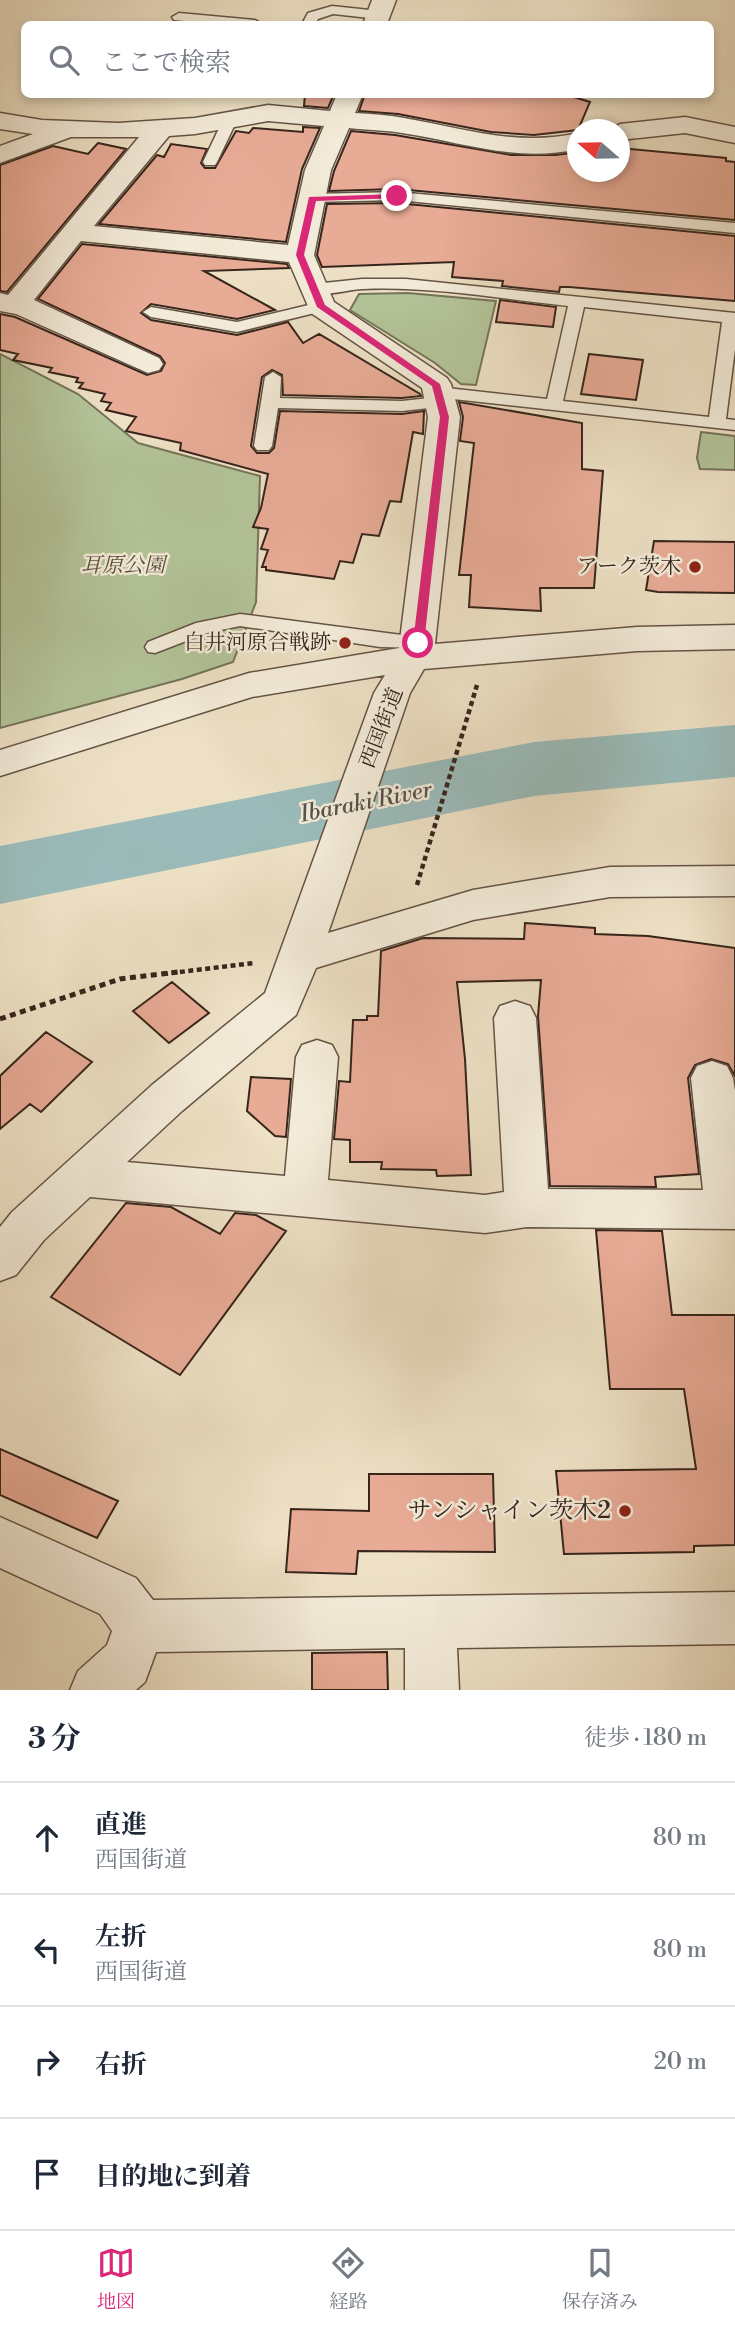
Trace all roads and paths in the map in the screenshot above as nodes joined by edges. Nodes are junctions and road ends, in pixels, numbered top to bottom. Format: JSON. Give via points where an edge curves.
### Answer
{"nodes":[{"id":1,"x":379,"y":13,"type":"edge"},
{"id":2,"x":179,"y":17,"type":"dead end"},
{"id":3,"x":222,"y":21,"type":"edge"},
{"id":4,"x":310,"y":21,"type":"edge"},
{"id":5,"x":349,"y":98,"type":"edge"},
{"id":6,"x":230,"y":120,"type":"junction"},
{"id":7,"x":341,"y":120,"type":"junction"},
{"id":8,"x":0,"y":121,"type":"edge"},
{"id":9,"x":161,"y":128,"type":"junction"},
{"id":10,"x":70,"y":130,"type":"junction"},
{"id":11,"x":630,"y":131,"type":"edge"},
{"id":12,"x":735,"y":135,"type":"edge"},
{"id":13,"x":567,"y":144,"type":"edge"},
{"id":14,"x":0,"y":155,"type":"edge"},
{"id":15,"x":210,"y":162,"type":"dead end"},
{"id":16,"x":312,"y":198,"type":"junction"},
{"id":17,"x":735,"y":228,"type":"edge"},
{"id":18,"x":74,"y":232,"type":"junction"},
{"id":19,"x":300,"y":255,"type":"junction"},
{"id":20,"x":317,"y":298,"type":"junction"},
{"id":21,"x":577,"y":302,"type":"junction"},
{"id":22,"x":7,"y":303,"type":"edge"},
{"id":23,"x":151,"y":312,"type":"dead end"},
{"id":24,"x":733,"y":318,"type":"edge"},
{"id":25,"x":148,"y":364,"type":"dead end"},
{"id":26,"x":273,"y":377,"type":"dead end"},
{"id":27,"x":439,"y":397,"type":"junction"},
{"id":28,"x":271,"y":403,"type":"junction"},
{"id":29,"x":554,"y":405,"type":"junction"},
{"id":30,"x":726,"y":424,"type":"edge"},
{"id":31,"x":262,"y":446,"type":"dead end"},
{"id":32,"x":735,"y":637,"type":"edge"},
{"id":33,"x":155,"y":648,"type":"dead end"},
{"id":34,"x":416,"y":650,"type":"junction"},
{"id":35,"x":478,"y":681,"type":"dead end"},
{"id":36,"x":0,"y":763,"type":"edge"},
{"id":37,"x":735,"y":881,"type":"edge"},
{"id":38,"x":415,"y":890,"type":"dead end"},
{"id":39,"x":300,"y":957,"type":"junction"},
{"id":40,"x":515,"y":1018,"type":"dead end"},
{"id":41,"x":0,"y":1019,"type":"edge"},
{"id":42,"x":317,"y":1057,"type":"dead end"},
{"id":43,"x":712,"y":1077,"type":"dead end"},
{"id":44,"x":83,"y":1177,"type":"junction"},
{"id":45,"x":305,"y":1196,"type":"junction"},
{"id":46,"x":527,"y":1208,"type":"junction"},
{"id":47,"x":732,"y":1210,"type":"edge"},
{"id":48,"x":0,"y":1261,"type":"edge"},
{"id":49,"x":0,"y":1542,"type":"edge"},
{"id":50,"x":735,"y":1618,"type":"edge"},
{"id":51,"x":430,"y":1624,"type":"junction"},
{"id":52,"x":140,"y":1626,"type":"junction"},
{"id":53,"x":97,"y":1690,"type":"edge"},
{"id":54,"x":432,"y":1690,"type":"edge"}],
"edges":[{"from":1,"to":4,"type":"lane","via":[[332,10]]},
{"from":2,"to":3,"type":"lane"},
{"from":5,"to":7,"type":"street"},
{"from":6,"to":7,"type":"street","via":[[268,113]]},
{"from":6,"to":9,"type":"street"},
{"from":6,"to":15,"type":"lane"},
{"from":7,"to":13,"type":"street","via":[[402,125],[504,146]]},
{"from":7,"to":16,"type":"street","via":[[318,170]]},
{"from":8,"to":10,"type":"street"},
{"from":9,"to":10,"type":"street"},
{"from":9,"to":18,"type":"street"},
{"from":10,"to":14,"type":"street"},
{"from":11,"to":12,"type":"street","via":[[685,125]]},
{"from":16,"to":17,"type":"lane","via":[[397,196]]},
{"from":16,"to":19,"type":"street"},
{"from":18,"to":19,"type":"street"},
{"from":18,"to":22,"type":"street"},
{"from":19,"to":20,"type":"street"},
{"from":20,"to":21,"type":"lane","via":[[362,284],[406,284]]},
{"from":20,"to":23,"type":"lane","via":[[237,327]]},
{"from":20,"to":27,"type":"street","via":[[436,384]]},
{"from":21,"to":24,"type":"lane"},
{"from":21,"to":29,"type":"lane"},
{"from":22,"to":25,"type":"street","via":[[24,306]]},
{"from":24,"to":30,"type":"lane"},
{"from":26,"to":28,"type":"lane"},
{"from":27,"to":28,"type":"lane","via":[[401,407]]},
{"from":27,"to":29,"type":"lane"},
{"from":27,"to":34,"type":"street","name":"西国街道","via":[[444,417]]},
{"from":28,"to":31,"type":"lane"},
{"from":29,"to":30,"type":"lane"},
{"from":32,"to":34,"type":"street"},
{"from":33,"to":34,"type":"lane","via":[[203,628],[240,620]]},
{"from":34,"to":36,"type":"street","via":[[249,685]]},
{"from":34,"to":39,"type":"street","name":"西国街道","via":[[393,693]]},
{"from":35,"to":38,"type":"path"},
{"from":37,"to":39,"type":"street","via":[[610,882],[473,905]]},
{"from":39,"to":41,"type":"path","via":[[120,979]]},
{"from":39,"to":44,"type":"street","name":"西国街道","via":[[281,1003],[167,1098]]},
{"from":40,"to":46,"type":"street"},
{"from":42,"to":45,"type":"street"},
{"from":43,"to":47,"type":"street"},
{"from":44,"to":45,"type":"street"},
{"from":44,"to":48,"type":"street","name":"西国街道","via":[[28,1226]]},
{"from":45,"to":46,"type":"street","via":[[485,1214]]},
{"from":46,"to":47,"type":"street"},
{"from":49,"to":52,"type":"street","via":[[118,1596]]},
{"from":50,"to":51,"type":"street"},
{"from":51,"to":52,"type":"street"},
{"from":51,"to":54,"type":"street"},
{"from":52,"to":53,"type":"street","via":[[126,1663]]}]}
